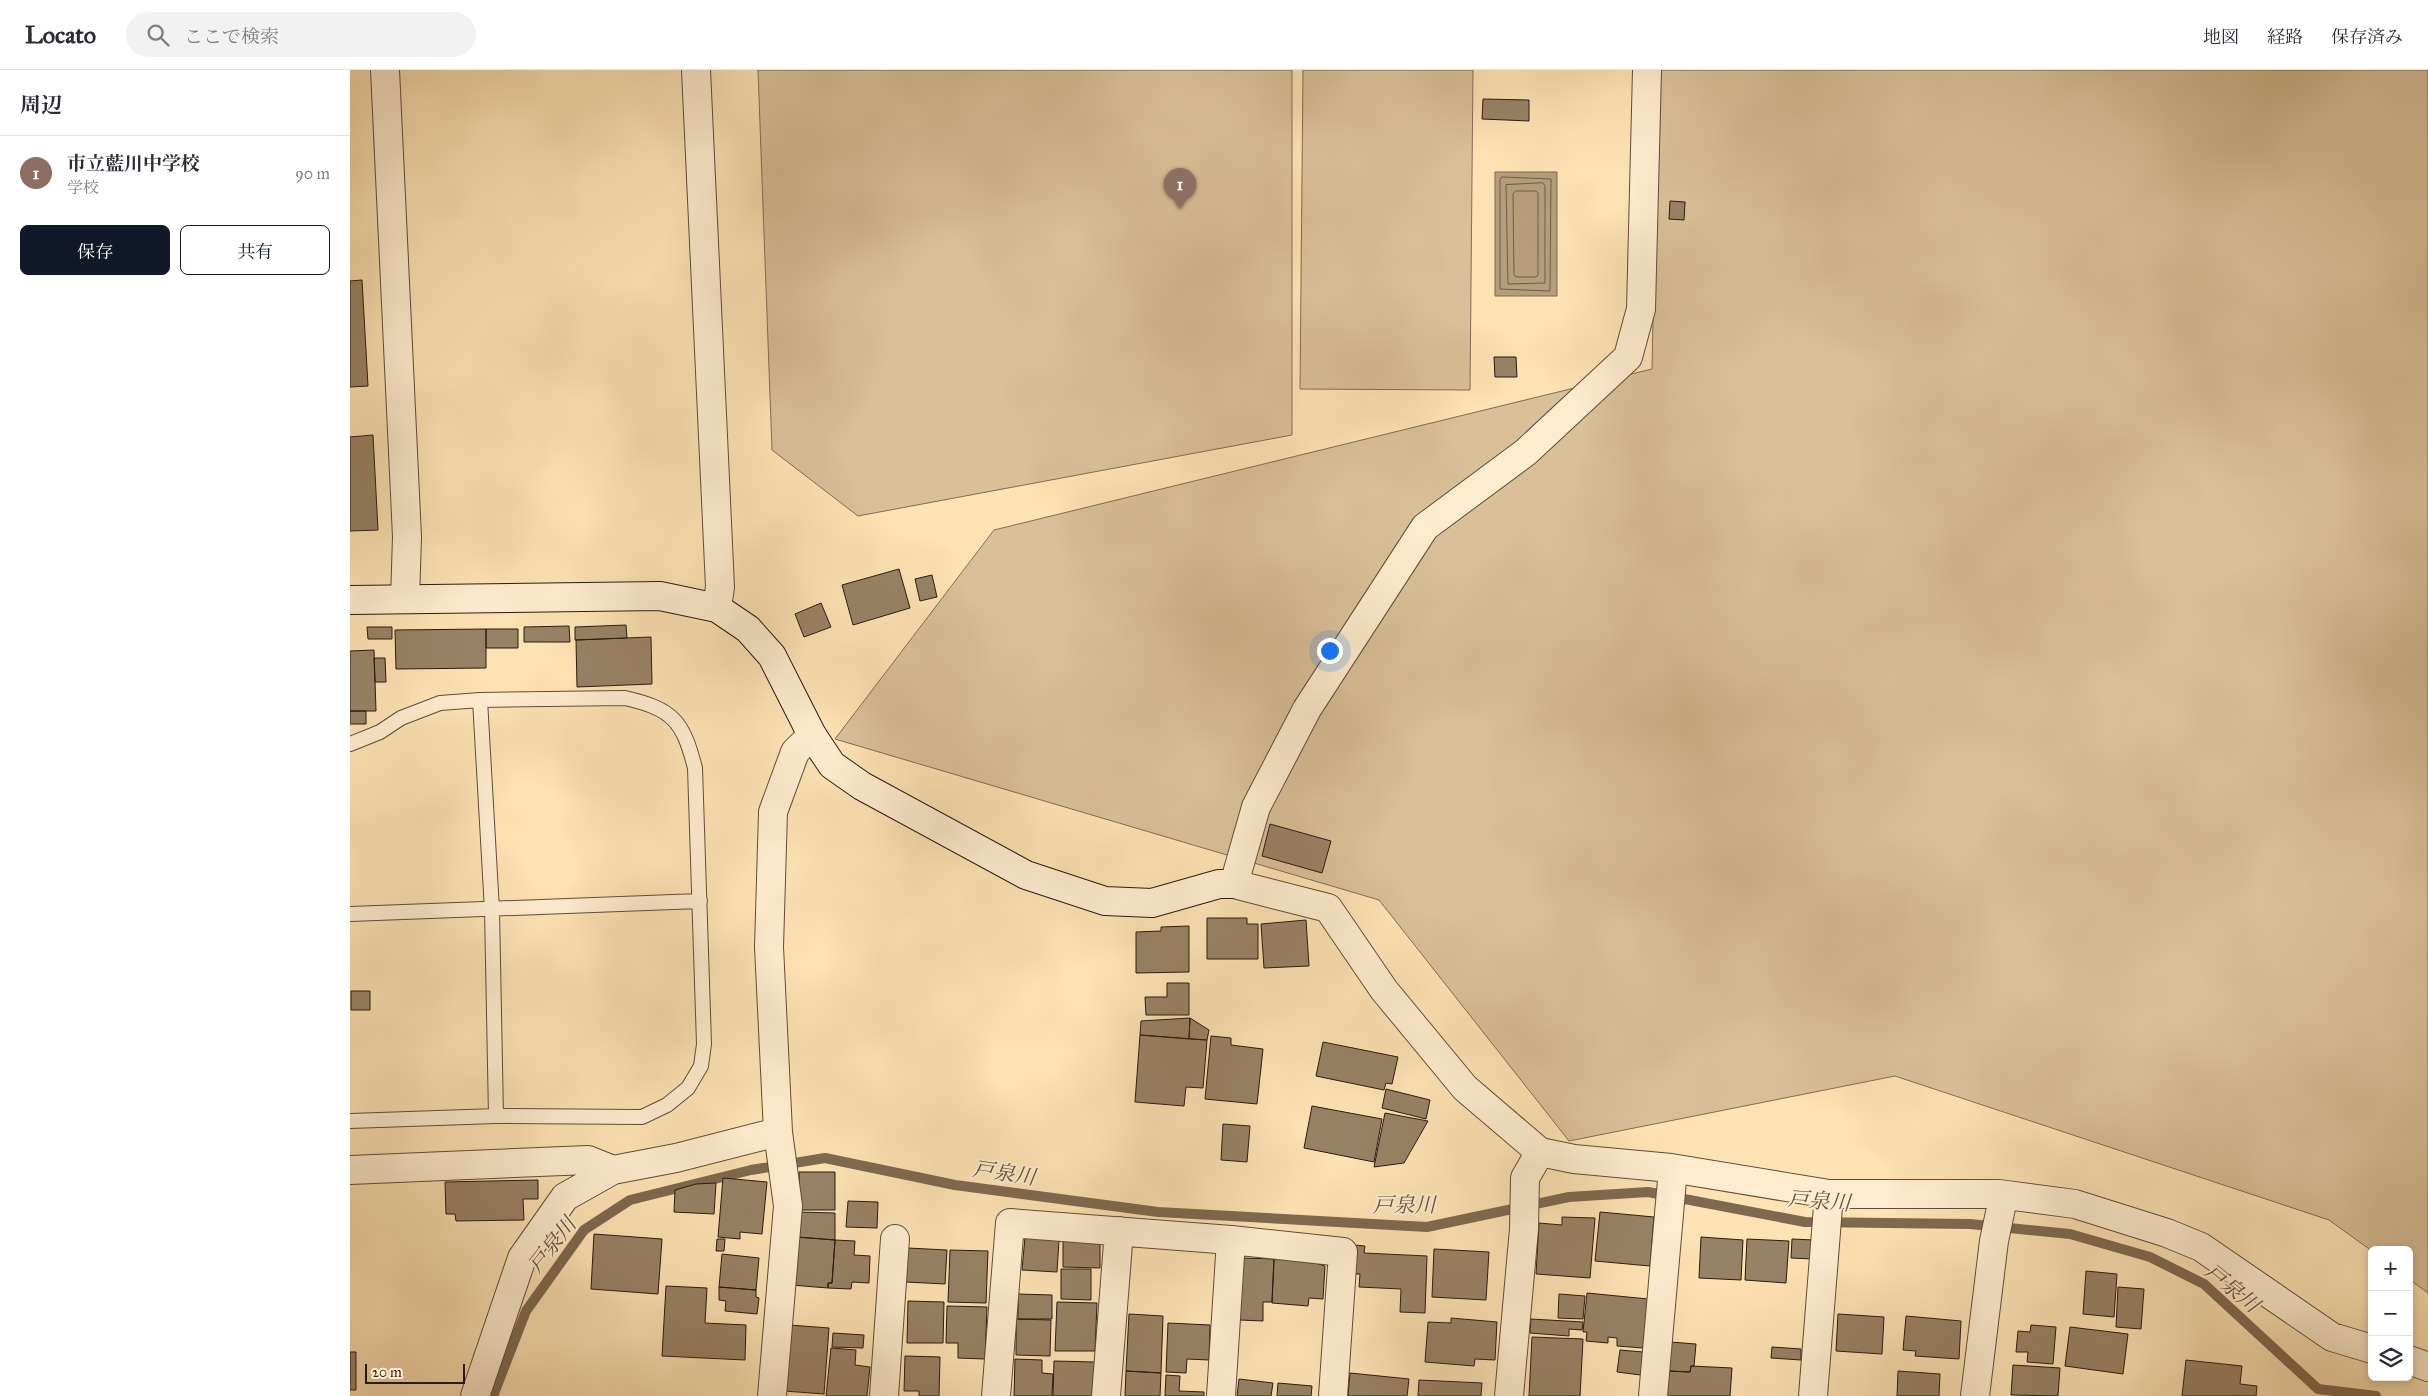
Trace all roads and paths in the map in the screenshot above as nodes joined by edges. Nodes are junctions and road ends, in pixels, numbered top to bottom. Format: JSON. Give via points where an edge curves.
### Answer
{"nodes":[{"id":1,"x":385,"y":70,"type":"edge"},
{"id":2,"x":696,"y":70,"type":"edge"},
{"id":3,"x":1647,"y":70,"type":"edge"},
{"id":4,"x":405,"y":599,"type":"junction"},
{"id":5,"x":350,"y":600,"type":"edge"},
{"id":6,"x":717,"y":608,"type":"junction"},
{"id":7,"x":480,"y":700,"type":"junction"},
{"id":8,"x":812,"y":734,"type":"junction"},
{"id":9,"x":350,"y":744,"type":"edge"},
{"id":10,"x":1234,"y":884,"type":"junction"},
{"id":11,"x":700,"y":901,"type":"junction"},
{"id":12,"x":492,"y":910,"type":"junction"},
{"id":13,"x":350,"y":914,"type":"edge"},
{"id":14,"x":496,"y":1116,"type":"junction"},
{"id":15,"x":350,"y":1121,"type":"edge"},
{"id":16,"x":778,"y":1132,"type":"junction"},
{"id":17,"x":1540,"y":1152,"type":"junction"},
{"id":18,"x":1671,"y":1168,"type":"junction"},
{"id":19,"x":350,"y":1170,"type":"edge"},
{"id":20,"x":613,"y":1170,"type":"junction"},
{"id":21,"x":1829,"y":1194,"type":"junction"},
{"id":22,"x":1999,"y":1194,"type":"junction"},
{"id":23,"x":1119,"y":1231,"type":"junction"},
{"id":24,"x":895,"y":1239,"type":"dead end"},
{"id":25,"x":1231,"y":1240,"type":"junction"},
{"id":26,"x":2368,"y":1348,"type":"edge"},
{"id":27,"x":2413,"y":1361,"type":"edge"},
{"id":28,"x":2428,"y":1367,"type":"edge"},
{"id":29,"x":475,"y":1396,"type":"edge"},
{"id":30,"x":772,"y":1396,"type":"edge"},
{"id":31,"x":884,"y":1396,"type":"edge"},
{"id":32,"x":996,"y":1396,"type":"edge"},
{"id":33,"x":1106,"y":1396,"type":"edge"},
{"id":34,"x":1221,"y":1396,"type":"edge"},
{"id":35,"x":1333,"y":1396,"type":"edge"},
{"id":36,"x":1509,"y":1396,"type":"edge"},
{"id":37,"x":1653,"y":1396,"type":"edge"},
{"id":38,"x":1813,"y":1396,"type":"edge"},
{"id":39,"x":1975,"y":1396,"type":"edge"}],
"edges":[{"from":1,"to":4,"type":"street","via":[[406,527]]},
{"from":2,"to":6,"type":"street","via":[[719,577]]},
{"from":3,"to":10,"type":"street","via":[[1641,309],[1628,357],[1526,452],[1425,527],[1307,709],[1256,806]]},
{"from":4,"to":5,"type":"street"},
{"from":4,"to":6,"type":"street","via":[[660,596]]},
{"from":6,"to":8,"type":"street","via":[[748,629],[772,656]]},
{"from":7,"to":9,"type":"lane","via":[[440,703],[401,718],[380,732]]},
{"from":7,"to":11,"type":"lane","via":[[625,698],[647,703],[676,719],[688,738],[695,768]]},
{"from":7,"to":12,"type":"lane"},
{"from":8,"to":10,"type":"street","via":[[832,765],[862,786],[1026,875],[1106,901],[1152,902],[1219,884]]},
{"from":8,"to":16,"type":"street","via":[[795,752],[773,812],[769,947]]},
{"from":10,"to":17,"type":"street","via":[[1328,908],[1384,990],[1465,1088]]},
{"from":11,"to":12,"type":"lane"},
{"from":11,"to":14,"type":"lane","via":[[704,1044],[701,1066],[688,1088],[668,1105],[642,1117]]},
{"from":12,"to":13,"type":"lane"},
{"from":12,"to":14,"type":"lane"},
{"from":14,"to":15,"type":"lane"},
{"from":16,"to":20,"type":"street"},
{"from":16,"to":30,"type":"street","via":[[788,1206]]},
{"from":17,"to":18,"type":"street","via":[[1574,1159]]},
{"from":17,"to":36,"type":"street","via":[[1525,1178],[1524,1229]]},
{"from":18,"to":21,"type":"street"},
{"from":18,"to":37,"type":"street"},
{"from":19,"to":20,"type":"street","via":[[588,1160]]},
{"from":20,"to":29,"type":"street","via":[[565,1197],[522,1258]]},
{"from":21,"to":22,"type":"street"},
{"from":21,"to":38,"type":"street"},
{"from":22,"to":26,"type":"street","via":[[2075,1204],[2201,1247],[2332,1337]]},
{"from":22,"to":39,"type":"street","via":[[2001,1208]]},
{"from":23,"to":25,"type":"street"},
{"from":23,"to":32,"type":"street","via":[[1010,1224]]},
{"from":23,"to":33,"type":"street"},
{"from":24,"to":31,"type":"street"},
{"from":25,"to":34,"type":"street"},
{"from":25,"to":35,"type":"street","via":[[1343,1252]]},
{"from":27,"to":28,"type":"street"}]}
